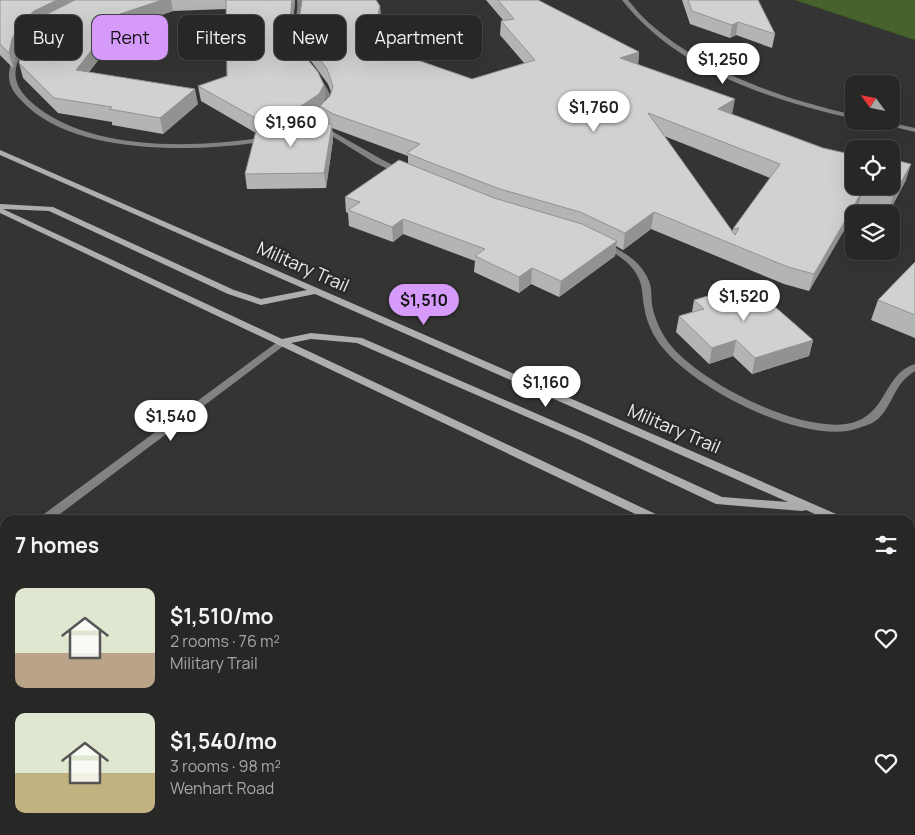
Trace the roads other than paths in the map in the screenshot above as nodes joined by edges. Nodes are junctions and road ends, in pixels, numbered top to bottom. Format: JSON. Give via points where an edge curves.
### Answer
{"nodes":[{"id":1,"x":300,"y":0,"type":"edge"},
{"id":2,"x":625,"y":0,"type":"edge"},
{"id":3,"x":15,"y":60,"type":"edge"},
{"id":4,"x":306,"y":66,"type":"edge"},
{"id":5,"x":311,"y":72,"type":"edge"},
{"id":6,"x":845,"y":114,"type":"edge"},
{"id":7,"x":314,"y":123,"type":"junction"},
{"id":8,"x":900,"y":127,"type":"edge"},
{"id":9,"x":299,"y":130,"type":"edge"},
{"id":10,"x":915,"y":130,"type":"edge"},
{"id":11,"x":275,"y":137,"type":"edge"},
{"id":12,"x":0,"y":152,"type":"edge"},
{"id":13,"x":405,"y":173,"type":"edge"},
{"id":14,"x":0,"y":206,"type":"edge"},
{"id":15,"x":0,"y":210,"type":"edge"},
{"id":16,"x":593,"y":240,"type":"edge"},
{"id":17,"x":315,"y":291,"type":"junction"},
{"id":18,"x":283,"y":342,"type":"junction"},
{"id":19,"x":915,"y":367,"type":"edge"},
{"id":20,"x":811,"y":508,"type":"junction"},
{"id":21,"x":51,"y":515,"type":"edge"},
{"id":22,"x":647,"y":515,"type":"edge"},
{"id":23,"x":827,"y":515,"type":"edge"}],
"edges":[{"from":1,"to":4,"type":"street","via":[[294,34],[297,50]]},
{"from":2,"to":6,"type":"street","via":[[642,22],[695,60],[755,86]]},
{"from":3,"to":11,"type":"street","via":[[13,83],[26,104],[65,127],[119,140],[164,145],[223,144]]},
{"from":5,"to":7,"type":"street","via":[[328,89],[331,97],[327,110]]},
{"from":7,"to":9,"type":"street"},
{"from":7,"to":13,"type":"street"},
{"from":8,"to":10,"type":"street"},
{"from":12,"to":17,"type":"main road","name":"Military Trail"},
{"from":14,"to":17,"type":"main road","via":[[50,209],[232,292],[261,302]]},
{"from":15,"to":18,"type":"main road"},
{"from":16,"to":19,"type":"street","via":[[624,256],[636,268],[645,282],[654,328],[680,361],[700,378],[729,394],[788,420],[818,428],[846,428],[869,420],[887,400],[900,378]]},
{"from":17,"to":20,"type":"main road","name":"Military Trail"},
{"from":18,"to":20,"type":"main road","via":[[311,336],[359,340],[720,501]]},
{"from":18,"to":21,"type":"street"},
{"from":18,"to":22,"type":"main road"},
{"from":20,"to":23,"type":"main road","name":"Military Trail"}]}
